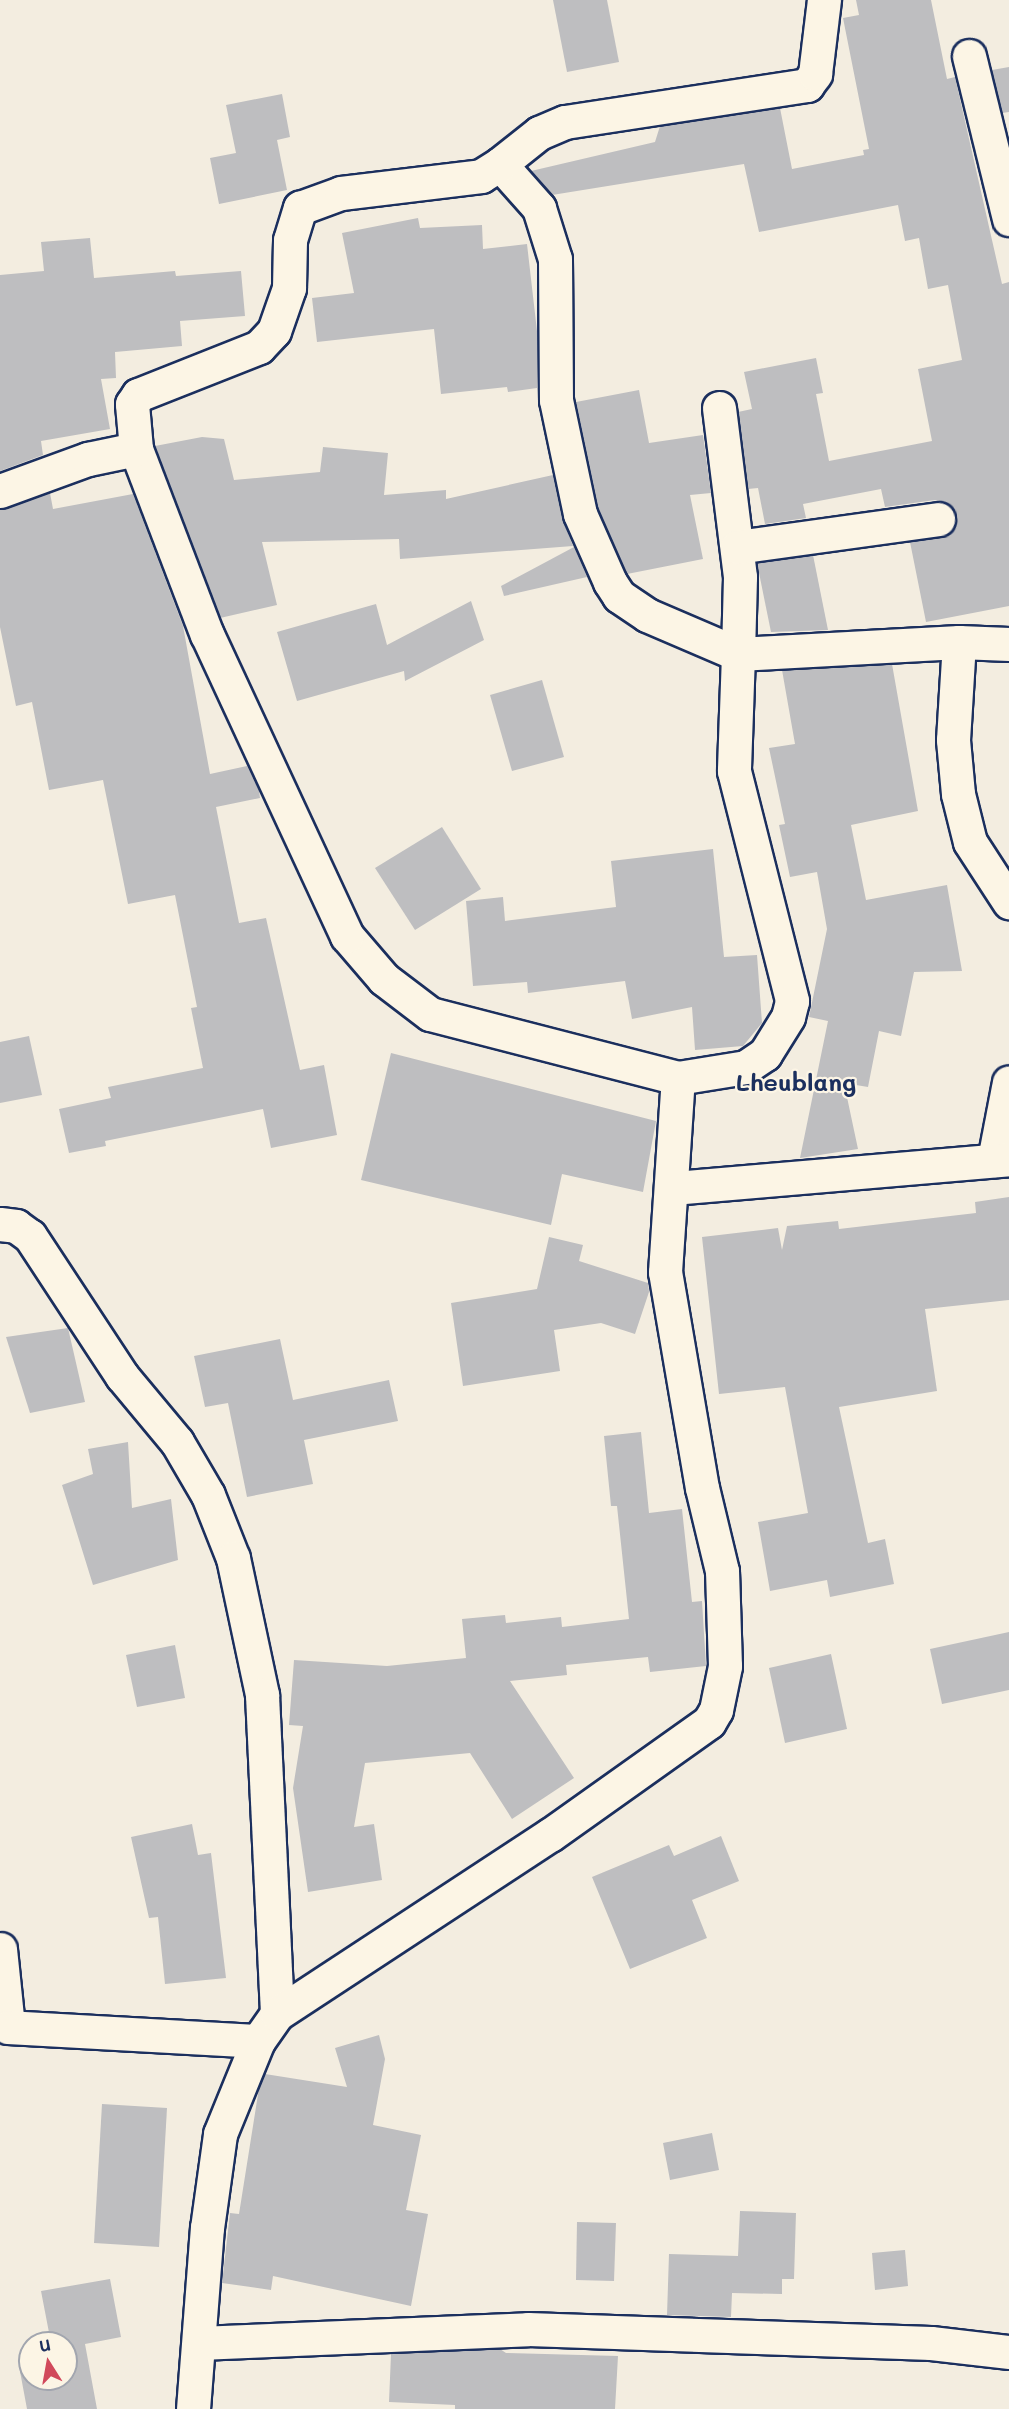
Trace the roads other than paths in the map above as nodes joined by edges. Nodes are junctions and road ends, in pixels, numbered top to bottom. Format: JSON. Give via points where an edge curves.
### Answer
{"nodes":[{"id":1,"x":824,"y":0,"type":"edge"},
{"id":2,"x":969,"y":56,"type":"dead end"},
{"id":3,"x":500,"y":164,"type":"junction"},
{"id":4,"x":1009,"y":219,"type":"edge"},
{"id":5,"x":719,"y":408,"type":"dead end"},
{"id":6,"x":136,"y":449,"type":"junction"},
{"id":7,"x":0,"y":491,"type":"edge"},
{"id":8,"x":938,"y":519,"type":"dead end"},
{"id":9,"x":737,"y":548,"type":"junction"},
{"id":10,"x":959,"y":642,"type":"junction"},
{"id":11,"x":1009,"y":645,"type":"edge"},
{"id":12,"x":738,"y":654,"type":"junction"},
{"id":13,"x":1009,"y":902,"type":"edge"},
{"id":14,"x":678,"y":1078,"type":"junction"},
{"id":15,"x":1009,"y":1082,"type":"edge"},
{"id":16,"x":1002,"y":1159,"type":"edge"},
{"id":17,"x":674,"y":1188,"type":"junction"},
{"id":18,"x":0,"y":1224,"type":"edge"},
{"id":19,"x":0,"y":1949,"type":"edge"},
{"id":20,"x":277,"y":2014,"type":"junction"},
{"id":21,"x":258,"y":2041,"type":"junction"},
{"id":22,"x":199,"y":2343,"type":"junction"},
{"id":23,"x":1009,"y":2352,"type":"edge"},
{"id":24,"x":193,"y":2409,"type":"edge"}],
"edges":[{"from":1,"to":3,"type":"street","via":[[815,74],[807,85],[565,122],[539,134]]},
{"from":2,"to":4,"type":"street"},
{"from":3,"to":6,"type":"street","via":[[481,176],[341,193],[300,208],[290,240],[289,288],[274,331],[259,347],[138,395],[132,404]]},
{"from":3,"to":12,"type":"street","via":[[539,208],[555,259],[556,400],[580,514],[610,582],[619,596],[646,615]]},
{"from":5,"to":9,"type":"street"},
{"from":6,"to":7,"type":"street","via":[[88,459]]},
{"from":6,"to":14,"type":"street","via":[[212,646],[347,936],[376,970],[430,1014]]},
{"from":8,"to":9,"type":"street"},
{"from":9,"to":12,"type":"street"},
{"from":10,"to":11,"type":"street"},
{"from":10,"to":12,"type":"street"},
{"from":10,"to":13,"type":"street","via":[[952,740],[958,794],[970,842]]},
{"from":12,"to":14,"type":"street","via":[[734,771],[792,1001],[788,1017],[756,1061],[746,1067]]},
{"from":14,"to":17,"type":"street"},
{"from":15,"to":16,"type":"street"},
{"from":16,"to":17,"type":"street"},
{"from":17,"to":20,"type":"street","via":[[665,1272],[702,1488],[722,1571],[725,1666],[716,1710],[709,1722],[550,1835]]},
{"from":18,"to":20,"type":"street","via":[[16,1226],[30,1236],[122,1377],[177,1443],[208,1495],[233,1558],[262,1695]]},
{"from":19,"to":21,"type":"street","via":[[8,2027]]},
{"from":20,"to":21,"type":"street"},
{"from":21,"to":22,"type":"street","via":[[220,2134],[207,2228]]},
{"from":22,"to":23,"type":"street","via":[[528,2329],[931,2343]]},
{"from":22,"to":24,"type":"street"}]}
